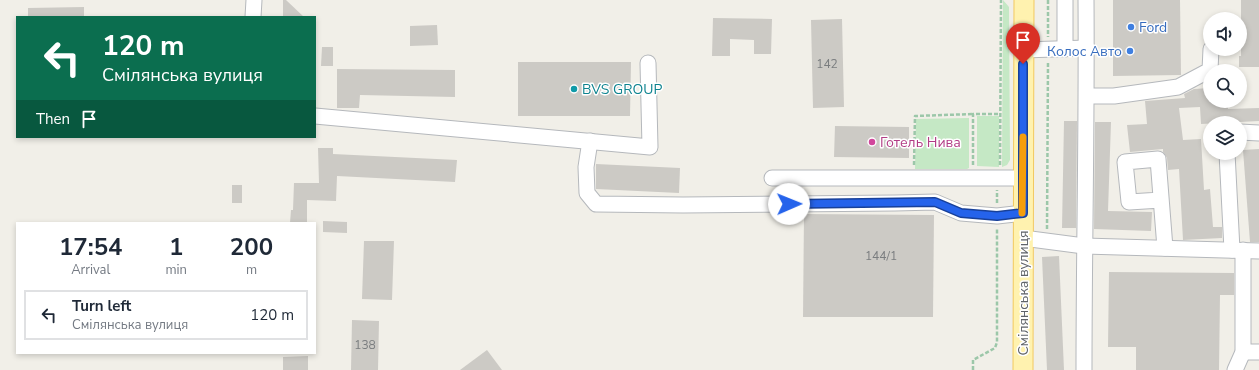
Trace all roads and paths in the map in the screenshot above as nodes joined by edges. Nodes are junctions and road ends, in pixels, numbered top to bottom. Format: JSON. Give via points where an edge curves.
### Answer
{"nodes":[{"id":1,"x":254,"y":0,"type":"edge"},
{"id":2,"x":1024,"y":0,"type":"edge"},
{"id":3,"x":1048,"y":0,"type":"edge"},
{"id":4,"x":1065,"y":0,"type":"edge"},
{"id":5,"x":1086,"y":0,"type":"edge"},
{"id":6,"x":253,"y":16,"type":"edge"},
{"id":7,"x":1087,"y":48,"type":"junction"},
{"id":8,"x":1048,"y":49,"type":"junction"},
{"id":9,"x":1065,"y":49,"type":"junction"},
{"id":10,"x":1024,"y":50,"type":"junction"},
{"id":11,"x":1210,"y":56,"type":"edge"},
{"id":12,"x":648,"y":63,"type":"dead end"},
{"id":13,"x":1087,"y":96,"type":"junction"},
{"id":14,"x":973,"y":114,"type":"junction"},
{"id":15,"x":1000,"y":114,"type":"dead end"},
{"id":16,"x":316,"y":116,"type":"edge"},
{"id":17,"x":1247,"y":132,"type":"edge"},
{"id":18,"x":1259,"y":133,"type":"edge"},
{"id":19,"x":590,"y":141,"type":"junction"},
{"id":20,"x":1228,"y":160,"type":"edge"},
{"id":21,"x":772,"y":178,"type":"dead end"},
{"id":22,"x":913,"y":178,"type":"junction"},
{"id":23,"x":973,"y":178,"type":"junction"},
{"id":24,"x":1023,"y":178,"type":"junction"},
{"id":25,"x":1161,"y":200,"type":"dead end"},
{"id":26,"x":1023,"y":213,"type":"junction"},
{"id":27,"x":1023,"y":238,"type":"junction"},
{"id":28,"x":1047,"y":241,"type":"junction"},
{"id":29,"x":1084,"y":246,"type":"junction"},
{"id":30,"x":1165,"y":248,"type":"junction"},
{"id":31,"x":1238,"y":250,"type":"junction"},
{"id":32,"x":1259,"y":250,"type":"edge"},
{"id":33,"x":997,"y":342,"type":"dead end"},
{"id":34,"x":1243,"y":352,"type":"junction"},
{"id":35,"x":1259,"y":352,"type":"edge"},
{"id":36,"x":973,"y":370,"type":"edge"},
{"id":37,"x":1023,"y":370,"type":"edge"},
{"id":38,"x":1084,"y":370,"type":"edge"},
{"id":39,"x":1235,"y":370,"type":"edge"}],
"edges":[{"from":1,"to":6,"type":"lane"},
{"from":2,"to":10,"type":"main road","name":"Смілянська вулиця"},
{"from":3,"to":8,"type":"path"},
{"from":4,"to":9,"type":"lane"},
{"from":5,"to":7,"type":"lane"},
{"from":7,"to":9,"type":"lane"},
{"from":7,"to":13,"type":"lane"},
{"from":8,"to":9,"type":"lane"},
{"from":8,"to":10,"type":"lane"},
{"from":8,"to":28,"type":"path"},
{"from":10,"to":24,"type":"main road","name":"Смілянська вулиця"},
{"from":11,"to":13,"type":"lane","via":[[1210,70],[1178,87],[1114,96]]},
{"from":12,"to":19,"type":"lane","via":[[650,147]]},
{"from":13,"to":29,"type":"lane"},
{"from":14,"to":15,"type":"path"},
{"from":14,"to":22,"type":"path","via":[[915,116]]},
{"from":14,"to":23,"type":"path"},
{"from":16,"to":19,"type":"lane"},
{"from":17,"to":18,"type":"lane"},
{"from":19,"to":26,"type":"lane","via":[[586,193],[596,204],[683,206],[935,202],[961,213],[997,216]]},
{"from":20,"to":31,"type":"lane"},
{"from":21,"to":22,"type":"lane"},
{"from":22,"to":23,"type":"lane"},
{"from":23,"to":24,"type":"lane"},
{"from":24,"to":26,"type":"main road","name":"Смілянська вулиця"},
{"from":25,"to":30,"type":"lane"},
{"from":26,"to":27,"type":"main road","name":"Смілянська вулиця"},
{"from":27,"to":28,"type":"lane"},
{"from":27,"to":37,"type":"main road","name":"Смілянська вулиця"},
{"from":28,"to":29,"type":"lane"},
{"from":29,"to":30,"type":"lane"},
{"from":29,"to":38,"type":"lane"},
{"from":30,"to":31,"type":"lane"},
{"from":31,"to":32,"type":"lane"},
{"from":31,"to":34,"type":"lane"},
{"from":33,"to":36,"type":"path","via":[[995,348],[973,360]]},
{"from":34,"to":35,"type":"lane"},
{"from":34,"to":39,"type":"lane"}]}
